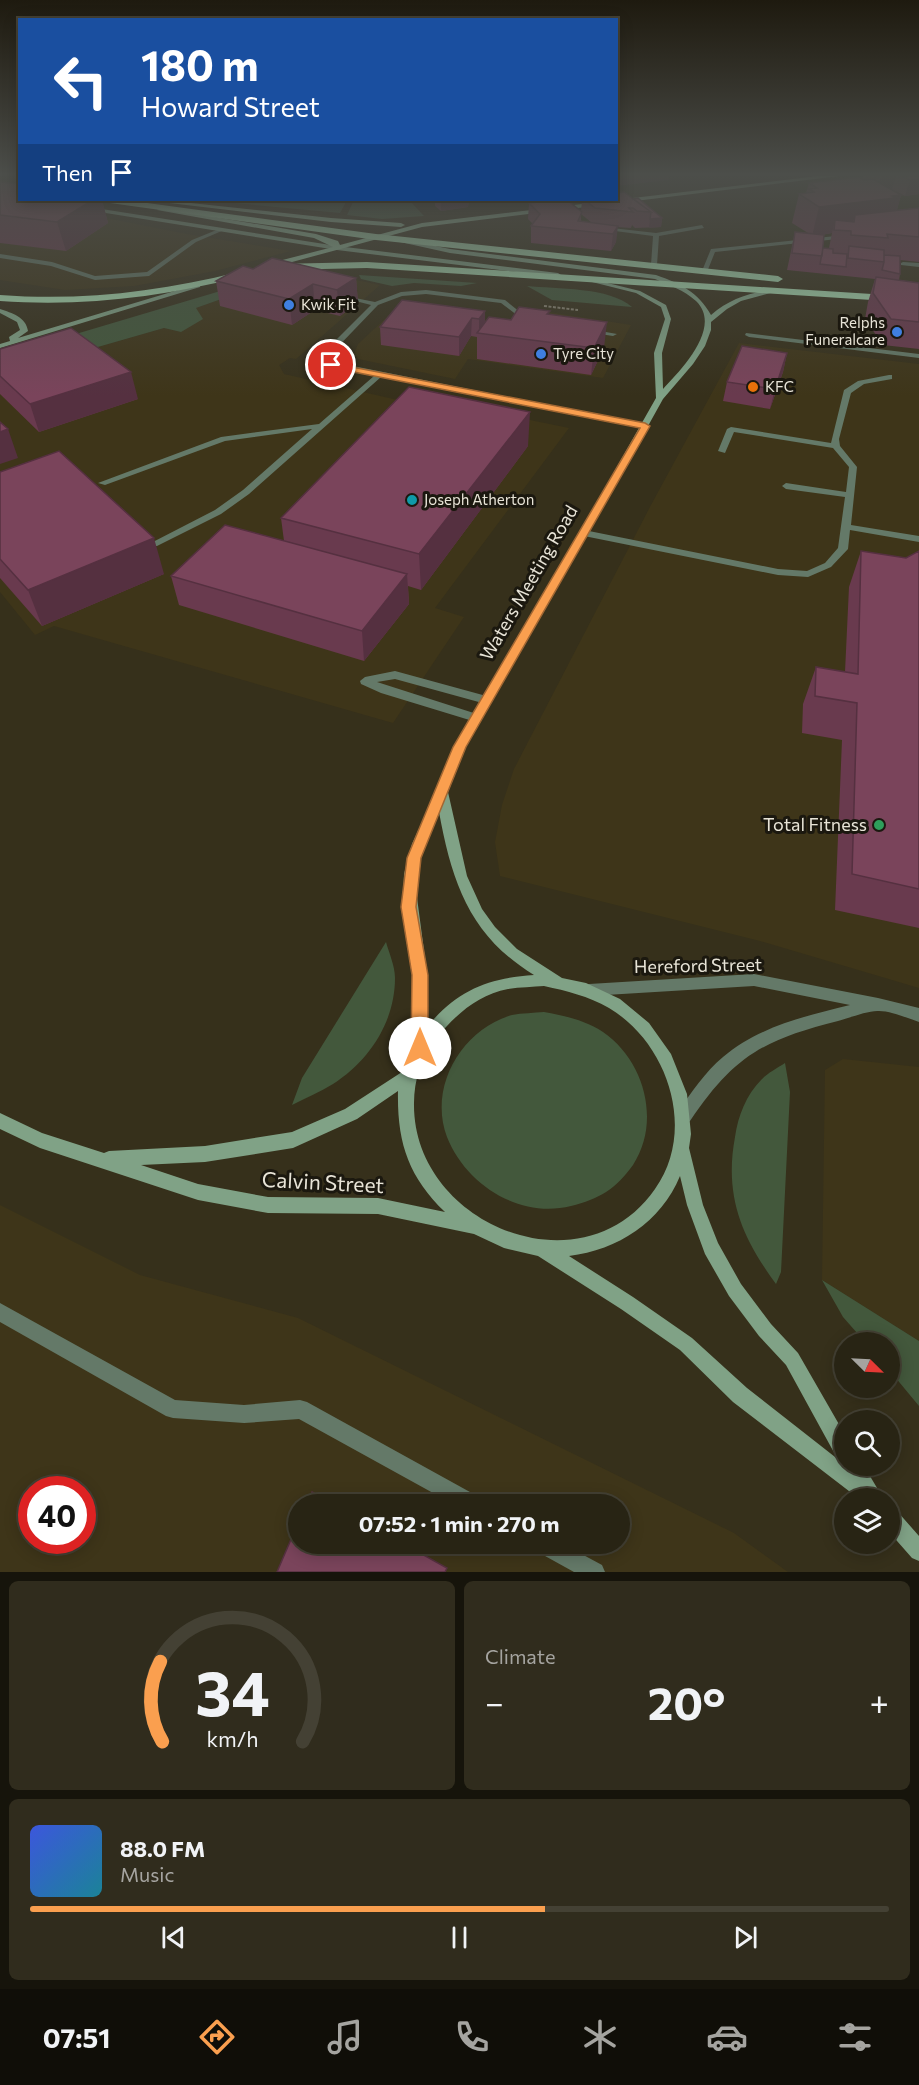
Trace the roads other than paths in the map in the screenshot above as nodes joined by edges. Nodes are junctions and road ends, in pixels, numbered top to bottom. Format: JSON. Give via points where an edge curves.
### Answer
{"nodes":[{"id":1,"x":183,"y":249,"type":"edge"},
{"id":2,"x":333,"y":249,"type":"edge"},
{"id":3,"x":349,"y":249,"type":"edge"},
{"id":4,"x":443,"y":249,"type":"edge"},
{"id":5,"x":499,"y":249,"type":"edge"},
{"id":6,"x":655,"y":249,"type":"edge"},
{"id":7,"x":719,"y":249,"type":"edge"},
{"id":8,"x":0,"y":256,"type":"edge"},
{"id":9,"x":903,"y":264,"type":"edge"},
{"id":10,"x":654,"y":265,"type":"junction"},
{"id":11,"x":919,"y":265,"type":"edge"},
{"id":12,"x":705,"y":271,"type":"junction"},
{"id":13,"x":248,"y":272,"type":"junction"},
{"id":14,"x":570,"y":276,"type":"junction"},
{"id":15,"x":675,"y":284,"type":"junction"},
{"id":16,"x":198,"y":286,"type":"junction"},
{"id":17,"x":782,"y":291,"type":"junction"},
{"id":18,"x":331,"y":293,"type":"edge"},
{"id":19,"x":0,"y":298,"type":"edge"},
{"id":20,"x":919,"y":298,"type":"edge"},
{"id":21,"x":376,"y":304,"type":"junction"},
{"id":22,"x":0,"y":311,"type":"edge"},
{"id":23,"x":709,"y":321,"type":"junction"},
{"id":24,"x":531,"y":322,"type":"edge"},
{"id":25,"x":578,"y":329,"type":"edge"},
{"id":26,"x":833,"y":333,"type":"dead end"},
{"id":27,"x":613,"y":334,"type":"dead end"},
{"id":28,"x":749,"y":335,"type":"dead end"},
{"id":29,"x":0,"y":345,"type":"edge"},
{"id":30,"x":831,"y":345,"type":"junction"},
{"id":31,"x":919,"y":356,"type":"edge"},
{"id":32,"x":379,"y":375,"type":"junction"},
{"id":33,"x":889,"y":377,"type":"dead end"},
{"id":34,"x":660,"y":398,"type":"junction"},
{"id":35,"x":320,"y":426,"type":"junction"},
{"id":36,"x":645,"y":426,"type":"junction"},
{"id":37,"x":836,"y":446,"type":"junction"},
{"id":38,"x":722,"y":451,"type":"dead end"},
{"id":39,"x":102,"y":483,"type":"dead end"},
{"id":40,"x":786,"y":486,"type":"dead end"},
{"id":41,"x":850,"y":495,"type":"junction"},
{"id":42,"x":846,"y":527,"type":"junction"},
{"id":43,"x":584,"y":532,"type":"junction"},
{"id":44,"x":919,"y":539,"type":"edge"},
{"id":45,"x":154,"y":543,"type":"dead end"},
{"id":46,"x":486,"y":700,"type":"junction"},
{"id":47,"x":476,"y":718,"type":"junction"},
{"id":48,"x":442,"y":793,"type":"junction"},
{"id":49,"x":558,"y":982,"type":"junction"},
{"id":50,"x":589,"y":990,"type":"junction"},
{"id":51,"x":878,"y":1004,"type":"junction"},
{"id":52,"x":919,"y":1015,"type":"edge"},
{"id":53,"x":420,"y":1048,"type":"junction"},
{"id":54,"x":411,"y":1074,"type":"junction"},
{"id":55,"x":684,"y":1116,"type":"junction"},
{"id":56,"x":0,"y":1121,"type":"edge"},
{"id":57,"x":682,"y":1149,"type":"junction"},
{"id":58,"x":102,"y":1160,"type":"junction"},
{"id":59,"x":474,"y":1226,"type":"junction"},
{"id":60,"x":542,"y":1249,"type":"junction"},
{"id":61,"x":0,"y":1312,"type":"edge"},
{"id":62,"x":834,"y":1432,"type":"edge"},
{"id":63,"x":859,"y":1488,"type":"edge"},
{"id":64,"x":454,"y":1494,"type":"edge"},
{"id":65,"x":900,"y":1529,"type":"edge"},
{"id":66,"x":919,"y":1551,"type":"edge"},
{"id":67,"x":562,"y":1554,"type":"edge"},
{"id":68,"x":595,"y":1572,"type":"edge"}],
"edges":[{"from":1,"to":8,"type":"street","via":[[153,272],[96,278],[52,264]]},
{"from":2,"to":13,"type":"main road"},
{"from":3,"to":14,"type":"street"},
{"from":4,"to":15,"type":"street","via":[[631,273]]},
{"from":5,"to":10,"type":"highway"},
{"from":6,"to":10,"type":"street"},
{"from":7,"to":12,"type":"street","via":[[713,250]]},
{"from":9,"to":11,"type":"street"},
{"from":10,"to":12,"type":"highway"},
{"from":12,"to":20,"type":"highway"},
{"from":13,"to":14,"type":"highway","via":[[326,264]]},
{"from":13,"to":16,"type":"highway"},
{"from":14,"to":15,"type":"highway"},
{"from":14,"to":34,"type":"street","via":[[638,292],[664,306],[668,319],[658,352]]},
{"from":15,"to":17,"type":"highway"},
{"from":15,"to":23,"type":"street","via":[[700,300],[708,309]]},
{"from":16,"to":19,"type":"highway","via":[[73,300]]},
{"from":16,"to":29,"type":"street"},
{"from":17,"to":20,"type":"highway"},
{"from":17,"to":23,"type":"street","via":[[740,297]]},
{"from":18,"to":21,"type":"street"},
{"from":21,"to":24,"type":"street","via":[[414,292],[503,301]]},
{"from":21,"to":32,"type":"street","via":[[324,357],[324,362]]},
{"from":22,"to":29,"type":"street","via":[[25,326],[24,331]]},
{"from":23,"to":34,"type":"street","name":"Waters Meeting Road","via":[[697,356]]},
{"from":25,"to":27,"type":"street"},
{"from":26,"to":30,"type":"street"},
{"from":28,"to":30,"type":"street"},
{"from":30,"to":31,"type":"street"},
{"from":32,"to":35,"type":"street"},
{"from":32,"to":36,"type":"street"},
{"from":33,"to":37,"type":"street","via":[[852,386],[847,392]]},
{"from":34,"to":36,"type":"street","name":"Waters Meeting Road"},
{"from":35,"to":39,"type":"street","via":[[224,439]]},
{"from":35,"to":45,"type":"street","via":[[218,512]]},
{"from":36,"to":43,"type":"street","name":"Waters Meeting Road"},
{"from":37,"to":38,"type":"street","via":[[731,429]]},
{"from":37,"to":41,"type":"street","via":[[853,467]]},
{"from":40,"to":41,"type":"street"},
{"from":41,"to":42,"type":"street"},
{"from":42,"to":43,"type":"street","via":[[843,549],[828,565],[808,574],[778,572]]},
{"from":42,"to":44,"type":"street"},
{"from":43,"to":46,"type":"street","name":"Waters Meeting Road"},
{"from":46,"to":47,"type":"street","name":"Waters Meeting Road"},
{"from":46,"to":47,"type":"street","via":[[395,675],[365,681]]},
{"from":47,"to":48,"type":"street","name":"Waters Meeting Road"},
{"from":48,"to":49,"type":"street","via":[[458,878],[479,917],[507,949]]},
{"from":48,"to":53,"type":"street","name":"Waters Meeting Road","via":[[414,858],[408,907],[420,975]]},
{"from":49,"to":50,"type":"street"},
{"from":49,"to":53,"type":"street","via":[[497,986],[470,998],[445,1016]]},
{"from":50,"to":51,"type":"street","name":"Hereford Street","via":[[754,980]]},
{"from":50,"to":55,"type":"street","via":[[618,1004],[644,1026],[665,1052],[679,1083]]},
{"from":51,"to":52,"type":"street","name":"Hereford Street"},
{"from":51,"to":55,"type":"street","via":[[755,1043],[728,1062]]},
{"from":53,"to":54,"type":"street"},
{"from":54,"to":58,"type":"street","name":"Calvin Street","via":[[351,1114],[293,1140],[205,1154]]},
{"from":54,"to":59,"type":"street","via":[[406,1089],[406,1127],[418,1164],[441,1199]]},
{"from":55,"to":57,"type":"street"},
{"from":56,"to":58,"type":"street","name":"Calvin Street","via":[[40,1140]]},
{"from":57,"to":60,"type":"street","via":[[670,1181],[648,1211],[617,1234],[579,1247]]},
{"from":57,"to":62,"type":"street","via":[[695,1205],[711,1248],[735,1290],[792,1359]]},
{"from":58,"to":59,"type":"street","name":"Calvin Street","via":[[198,1192],[267,1205],[378,1206]]},
{"from":59,"to":60,"type":"street","via":[[507,1242]]},
{"from":60,"to":63,"type":"street","via":[[686,1344],[740,1395]]},
{"from":61,"to":64,"type":"street","via":[[173,1409],[244,1413],[300,1409]]},
{"from":65,"to":66,"type":"street"},
{"from":67,"to":68,"type":"street"}]}
